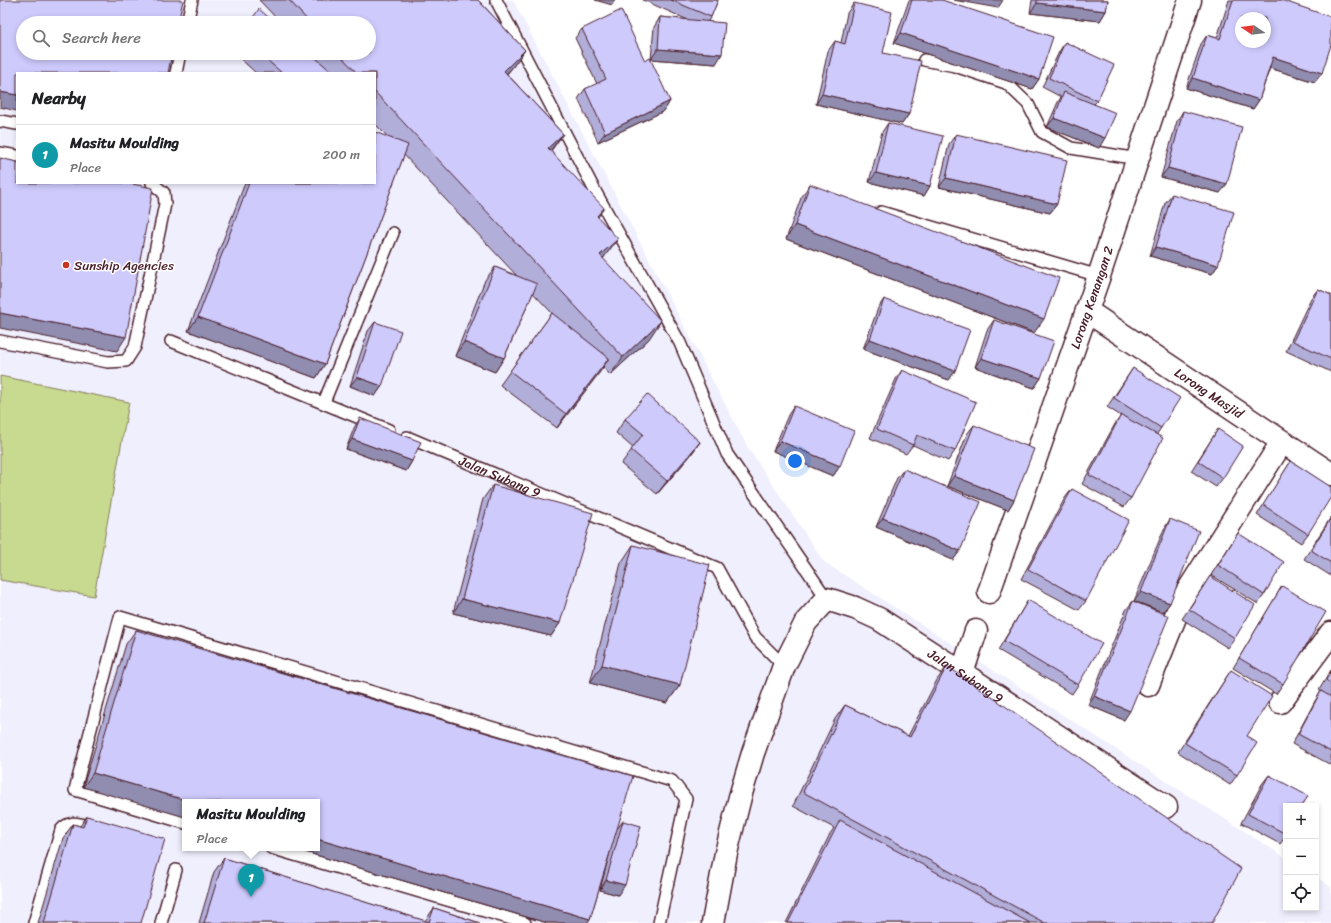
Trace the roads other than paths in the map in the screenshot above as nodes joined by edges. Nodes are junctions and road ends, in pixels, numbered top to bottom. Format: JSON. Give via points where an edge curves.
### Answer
{"nodes":[{"id":1,"x":192,"y":0,"type":"edge"},
{"id":2,"x":496,"y":0,"type":"edge"},
{"id":3,"x":1190,"y":0,"type":"edge"},
{"id":4,"x":189,"y":16,"type":"edge"},
{"id":5,"x":179,"y":60,"type":"edge"},
{"id":6,"x":924,"y":60,"type":"dead end"},
{"id":7,"x":176,"y":72,"type":"edge"},
{"id":8,"x":0,"y":121,"type":"edge"},
{"id":9,"x":16,"y":124,"type":"edge"},
{"id":10,"x":0,"y":153,"type":"edge"},
{"id":11,"x":16,"y":156,"type":"edge"},
{"id":12,"x":1138,"y":159,"type":"junction"},
{"id":13,"x":153,"y":184,"type":"edge"},
{"id":14,"x":873,"y":210,"type":"edge"},
{"id":15,"x":393,"y":233,"type":"dead end"},
{"id":16,"x":1099,"y":276,"type":"junction"},
{"id":17,"x":1086,"y":311,"type":"junction"},
{"id":18,"x":171,"y":340,"type":"dead end"},
{"id":19,"x":0,"y":342,"type":"edge"},
{"id":20,"x":324,"y":402,"type":"junction"},
{"id":21,"x":1282,"y":442,"type":"junction"},
{"id":22,"x":1331,"y":474,"type":"edge"},
{"id":23,"x":989,"y":592,"type":"dead end"},
{"id":24,"x":827,"y":599,"type":"junction"},
{"id":25,"x":976,"y":631,"type":"dead end"},
{"id":26,"x":1331,"y":633,"type":"edge"},
{"id":27,"x":784,"y":666,"type":"junction"},
{"id":28,"x":962,"y":672,"type":"junction"},
{"id":29,"x":1148,"y":685,"type":"dead end"},
{"id":30,"x":1280,"y":702,"type":"dead end"},
{"id":31,"x":1166,"y":807,"type":"dead end"},
{"id":32,"x":182,"y":822,"type":"edge"},
{"id":33,"x":103,"y":830,"type":"edge"},
{"id":34,"x":281,"y":851,"type":"edge"},
{"id":35,"x":176,"y":870,"type":"dead end"},
{"id":36,"x":34,"y":923,"type":"edge"},
{"id":37,"x":161,"y":923,"type":"edge"},
{"id":38,"x":525,"y":923,"type":"edge"},
{"id":39,"x":659,"y":923,"type":"edge"},
{"id":40,"x":714,"y":923,"type":"edge"}],
"edges":[{"from":1,"to":4,"type":"lane"},
{"from":2,"to":24,"type":"lane","via":[[595,191],[680,344],[727,454]]},
{"from":3,"to":12,"type":"street","name":"Lorong Kenangan 2"},
{"from":5,"to":7,"type":"lane"},
{"from":6,"to":12,"type":"lane","via":[[955,66],[1006,83],[1028,104],[1042,132],[1071,148]]},
{"from":8,"to":9,"type":"lane"},
{"from":10,"to":11,"type":"lane"},
{"from":12,"to":16,"type":"street","name":"Lorong Kenangan 2"},
{"from":13,"to":19,"type":"lane","via":[[164,193],[165,204],[135,347],[126,362],[108,362]]},
{"from":14,"to":16,"type":"lane"},
{"from":15,"to":20,"type":"lane"},
{"from":16,"to":17,"type":"street","name":"Lorong Kenangan 2"},
{"from":17,"to":21,"type":"street","name":"Lorong Masjid"},
{"from":17,"to":23,"type":"street","name":"Lorong Kenangan 2"},
{"from":18,"to":20,"type":"lane","name":"Jalan Subang 9"},
{"from":20,"to":27,"type":"lane","name":"Jalan Subang 9","via":[[717,568],[755,637]]},
{"from":21,"to":22,"type":"street","name":"Lorong Masjid"},
{"from":21,"to":29,"type":"street","via":[[1182,600]]},
{"from":24,"to":27,"type":"street","via":[[806,622]]},
{"from":24,"to":28,"type":"street","name":"Jalan Subang 9","via":[[855,608],[879,620]]},
{"from":25,"to":28,"type":"street"},
{"from":26,"to":30,"type":"street"},
{"from":27,"to":40,"type":"street","via":[[740,797],[726,853]]},
{"from":28,"to":31,"type":"street","name":"Jalan Subang 9"},
{"from":32,"to":39,"type":"lane","via":[[75,790],[120,616],[672,781],[686,799]]},
{"from":33,"to":36,"type":"lane","via":[[72,822],[61,830]]},
{"from":34,"to":38,"type":"lane"},
{"from":35,"to":37,"type":"lane"}]}
